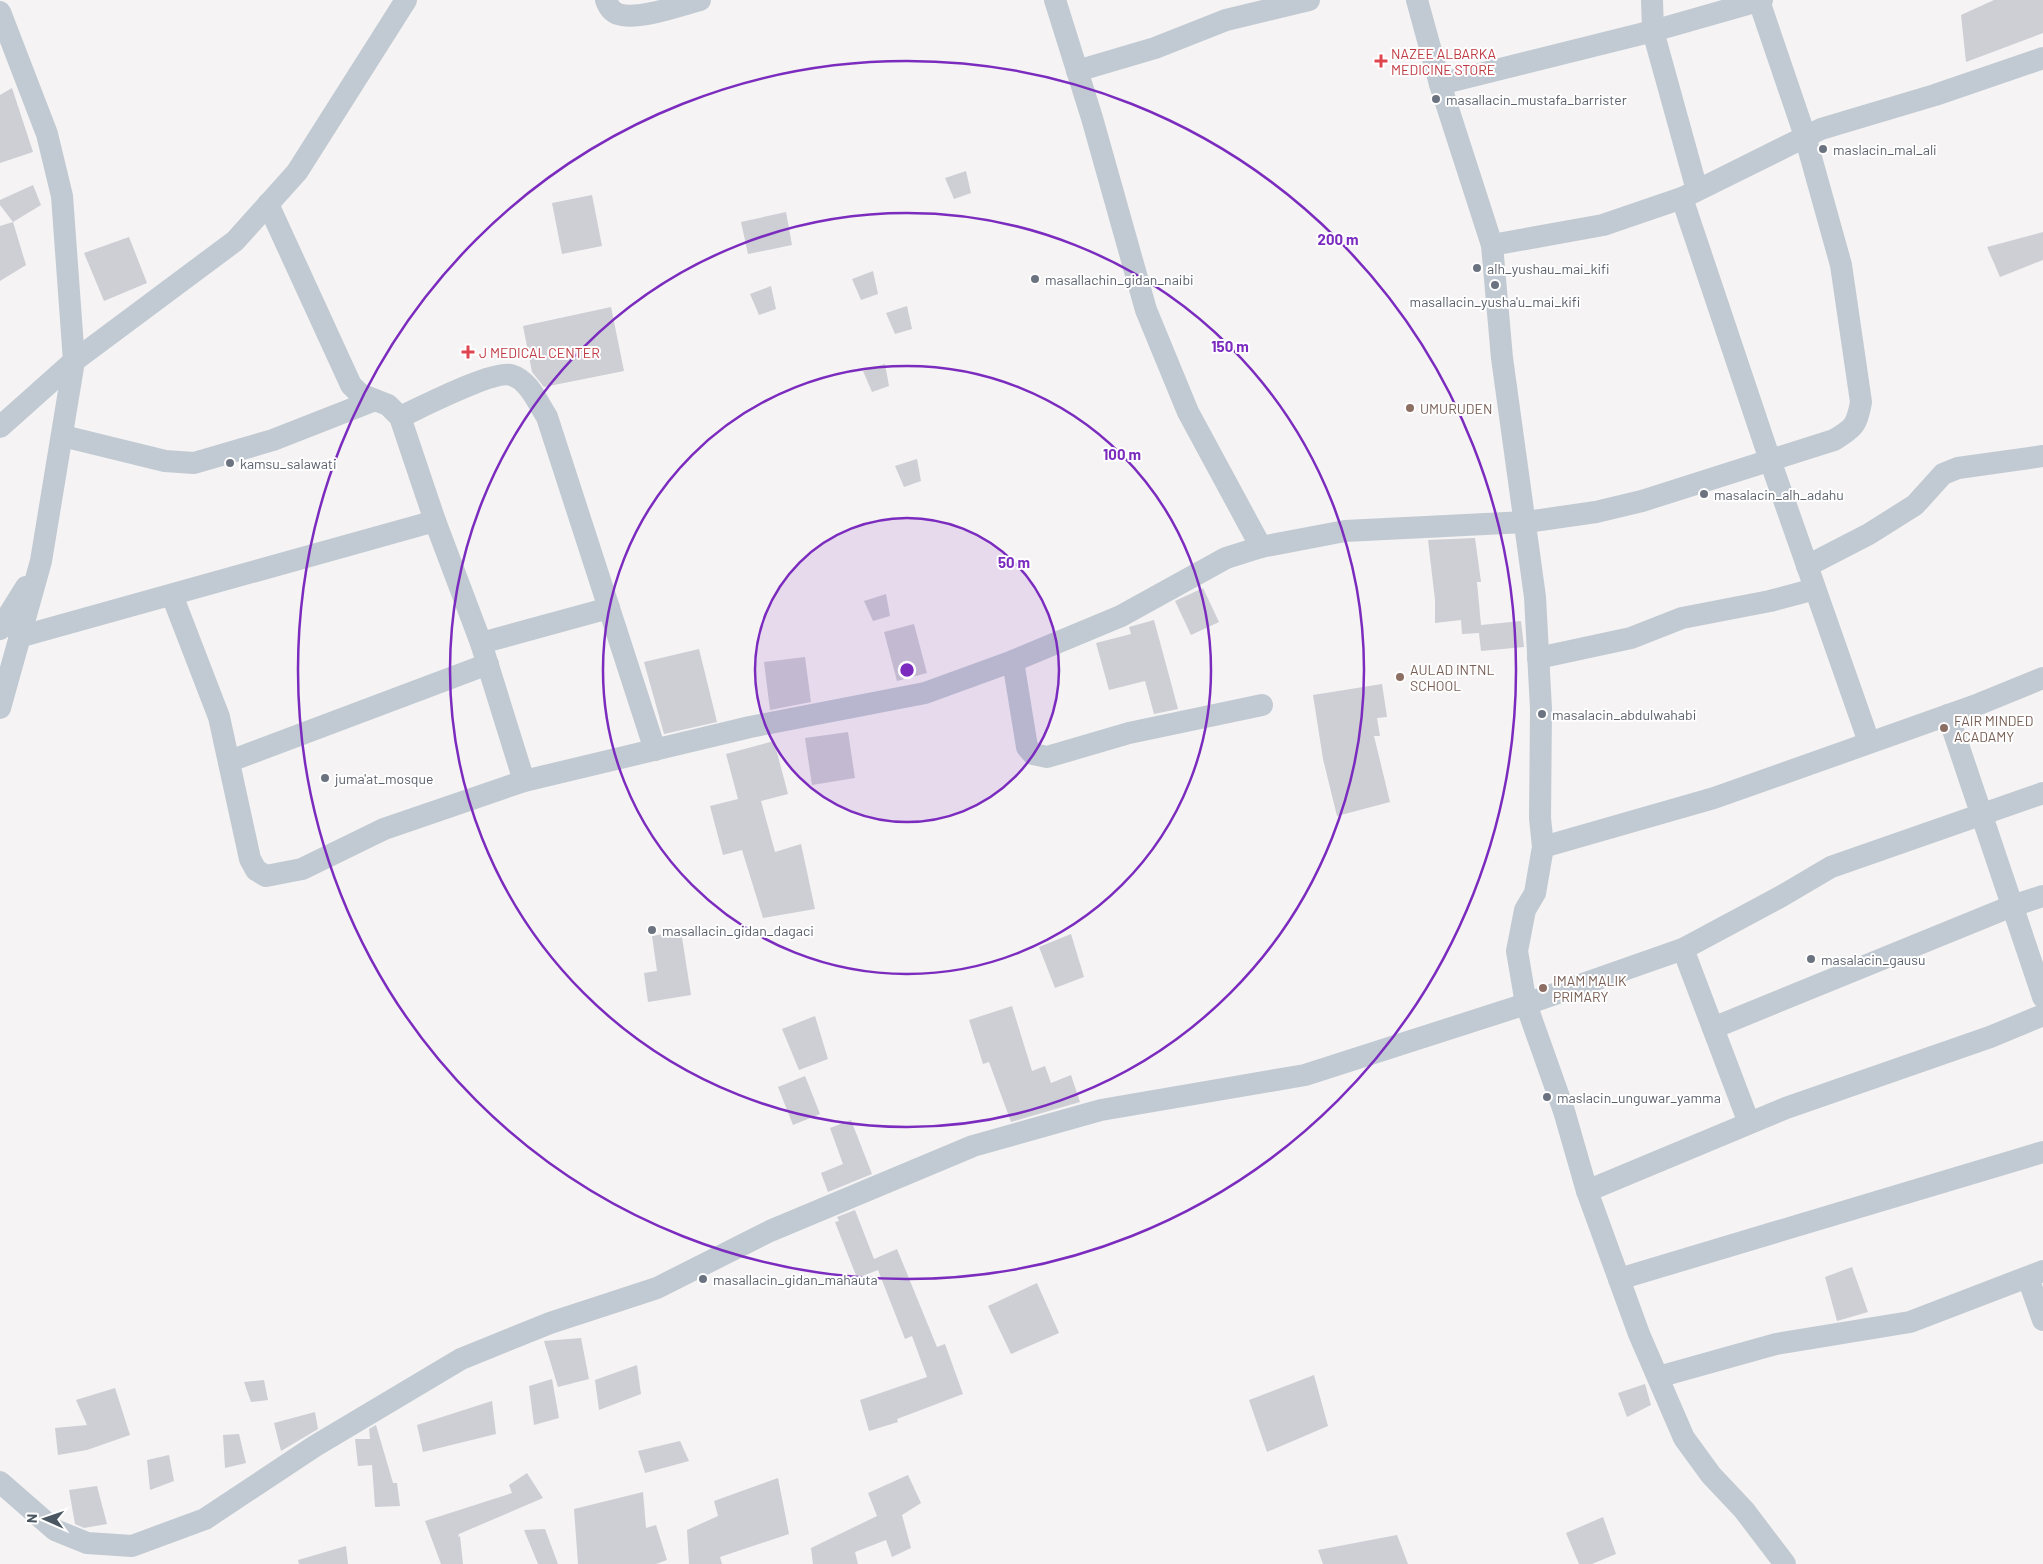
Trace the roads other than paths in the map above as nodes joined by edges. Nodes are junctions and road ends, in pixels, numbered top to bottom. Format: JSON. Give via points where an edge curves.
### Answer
{"nodes":[{"id":1,"x":9,"y":0,"type":"edge"},
{"id":2,"x":406,"y":0,"type":"edge"},
{"id":3,"x":606,"y":0,"type":"edge"},
{"id":4,"x":700,"y":0,"type":"edge"},
{"id":5,"x":1055,"y":0,"type":"edge"},
{"id":6,"x":1309,"y":0,"type":"edge"},
{"id":7,"x":1417,"y":0,"type":"edge"},
{"id":8,"x":1652,"y":0,"type":"edge"},
{"id":9,"x":1761,"y":0,"type":"edge"},
{"id":10,"x":0,"y":4,"type":"edge"},
{"id":11,"x":0,"y":12,"type":"edge"},
{"id":12,"x":1653,"y":31,"type":"junction"},
{"id":13,"x":2043,"y":58,"type":"edge"},
{"id":14,"x":1077,"y":71,"type":"junction"},
{"id":15,"x":1440,"y":84,"type":"junction"},
{"id":16,"x":1805,"y":136,"type":"junction"},
{"id":17,"x":1690,"y":194,"type":"junction"},
{"id":18,"x":268,"y":204,"type":"junction"},
{"id":19,"x":1492,"y":245,"type":"junction"},
{"id":20,"x":74,"y":361,"type":"junction"},
{"id":21,"x":375,"y":400,"type":"junction"},
{"id":22,"x":400,"y":417,"type":"junction"},
{"id":23,"x":0,"y":427,"type":"edge"},
{"id":24,"x":62,"y":436,"type":"junction"},
{"id":25,"x":2043,"y":456,"type":"edge"},
{"id":26,"x":1770,"y":460,"type":"junction"},
{"id":27,"x":435,"y":522,"type":"junction"},
{"id":28,"x":1526,"y":522,"type":"junction"},
{"id":29,"x":1261,"y":547,"type":"junction"},
{"id":30,"x":1808,"y":566,"type":"junction"},
{"id":31,"x":1815,"y":589,"type":"junction"},
{"id":32,"x":172,"y":594,"type":"junction"},
{"id":33,"x":609,"y":608,"type":"junction"},
{"id":34,"x":10,"y":633,"type":"edge"},
{"id":35,"x":484,"y":654,"type":"junction"},
{"id":36,"x":1538,"y":658,"type":"junction"},
{"id":37,"x":1013,"y":661,"type":"junction"},
{"id":38,"x":2043,"y":678,"type":"edge"},
{"id":39,"x":1262,"y":705,"type":"dead end"},
{"id":40,"x":0,"y":708,"type":"edge"},
{"id":41,"x":1948,"y":715,"type":"junction"},
{"id":42,"x":1869,"y":742,"type":"junction"},
{"id":43,"x":655,"y":750,"type":"junction"},
{"id":44,"x":230,"y":761,"type":"junction"},
{"id":45,"x":524,"y":781,"type":"junction"},
{"id":46,"x":2043,"y":793,"type":"edge"},
{"id":47,"x":1982,"y":816,"type":"junction"},
{"id":48,"x":1543,"y":847,"type":"junction"},
{"id":49,"x":2043,"y":896,"type":"edge"},
{"id":50,"x":2012,"y":906,"type":"junction"},
{"id":51,"x":1682,"y":949,"type":"junction"},
{"id":52,"x":2043,"y":997,"type":"edge"},
{"id":53,"x":1526,"y":1004,"type":"junction"},
{"id":54,"x":2043,"y":1015,"type":"edge"},
{"id":55,"x":1713,"y":1028,"type":"junction"},
{"id":56,"x":1749,"y":1123,"type":"junction"},
{"id":57,"x":2043,"y":1152,"type":"edge"},
{"id":58,"x":1587,"y":1191,"type":"junction"},
{"id":59,"x":2035,"y":1274,"type":"edge"},
{"id":60,"x":1619,"y":1280,"type":"junction"},
{"id":61,"x":2043,"y":1320,"type":"edge"},
{"id":62,"x":1658,"y":1377,"type":"junction"},
{"id":63,"x":0,"y":1482,"type":"edge"},
{"id":64,"x":1785,"y":1564,"type":"edge"}],
"edges":[{"from":1,"to":10,"type":"street"},
{"from":2,"to":18,"type":"street","via":[[297,172]]},
{"from":3,"to":4,"type":"street","via":[[618,14],[636,15]]},
{"from":5,"to":14,"type":"street"},
{"from":6,"to":14,"type":"street","via":[[1226,20],[1155,48]]},
{"from":7,"to":15,"type":"street"},
{"from":8,"to":12,"type":"street"},
{"from":9,"to":12,"type":"street"},
{"from":9,"to":16,"type":"street"},
{"from":11,"to":20,"type":"street","via":[[48,134],[62,196]]},
{"from":12,"to":15,"type":"street"},
{"from":12,"to":17,"type":"street"},
{"from":13,"to":16,"type":"street"},
{"from":14,"to":29,"type":"street","via":[[1146,310],[1188,412]]},
{"from":15,"to":19,"type":"street"},
{"from":16,"to":17,"type":"street"},
{"from":16,"to":26,"type":"street","via":[[1841,266],[1861,402],[1858,422],[1848,432],[1834,440]]},
{"from":17,"to":19,"type":"street","via":[[1603,225]]},
{"from":17,"to":26,"type":"street"},
{"from":18,"to":20,"type":"street","via":[[236,240]]},
{"from":18,"to":21,"type":"street","via":[[351,385],[360,394]]},
{"from":19,"to":28,"type":"street","via":[[1502,358]]},
{"from":20,"to":23,"type":"street"},
{"from":20,"to":24,"type":"street"},
{"from":21,"to":22,"type":"street","via":[[388,405]]},
{"from":21,"to":24,"type":"street","via":[[273,440],[194,463],[165,461]]},
{"from":22,"to":27,"type":"street"},
{"from":22,"to":33,"type":"street","via":[[493,376],[510,375],[529,387],[547,417]]},
{"from":24,"to":34,"type":"street","via":[[41,561]]},
{"from":25,"to":30,"type":"street","via":[[1958,468],[1943,474],[1915,505]]},
{"from":26,"to":28,"type":"street","via":[[1642,501],[1596,512]]},
{"from":26,"to":30,"type":"street"},
{"from":27,"to":32,"type":"street"},
{"from":27,"to":35,"type":"street"},
{"from":28,"to":29,"type":"street","via":[[1345,531]]},
{"from":28,"to":36,"type":"street"},
{"from":29,"to":37,"type":"street","via":[[1226,558],[1121,616]]},
{"from":30,"to":31,"type":"street"},
{"from":31,"to":36,"type":"street","via":[[1682,618],[1631,638]]},
{"from":31,"to":42,"type":"street"},
{"from":32,"to":34,"type":"street"},
{"from":32,"to":44,"type":"street","via":[[218,717]]},
{"from":33,"to":35,"type":"street"},
{"from":33,"to":43,"type":"street"},
{"from":34,"to":40,"type":"street"},
{"from":35,"to":44,"type":"street"},
{"from":35,"to":45,"type":"street"},
{"from":36,"to":48,"type":"street"},
{"from":37,"to":39,"type":"street","via":[[1028,747],[1033,754],[1047,757],[1138,731]]},
{"from":37,"to":43,"type":"street","via":[[925,693],[750,727]]},
{"from":38,"to":41,"type":"street"},
{"from":41,"to":42,"type":"street"},
{"from":41,"to":47,"type":"street"},
{"from":42,"to":48,"type":"street","via":[[1714,798]]},
{"from":43,"to":45,"type":"street"},
{"from":44,"to":45,"type":"street","via":[[250,859],[256,870],[266,876],[302,869],[384,829]]},
{"from":46,"to":47,"type":"street"},
{"from":47,"to":50,"type":"street"},
{"from":47,"to":51,"type":"street","via":[[1831,867]]},
{"from":48,"to":53,"type":"street","via":[[1535,893],[1525,910],[1517,951]]},
{"from":49,"to":50,"type":"street"},
{"from":50,"to":52,"type":"street"},
{"from":50,"to":55,"type":"street"},
{"from":51,"to":53,"type":"street"},
{"from":51,"to":55,"type":"street"},
{"from":53,"to":58,"type":"street","via":[[1564,1111]]},
{"from":53,"to":63,"type":"street","via":[[1305,1074],[1101,1110],[973,1146],[770,1231],[657,1288],[550,1323],[461,1359],[315,1446],[205,1519],[132,1546],[87,1543],[55,1530]]},
{"from":54,"to":56,"type":"street"},
{"from":55,"to":56,"type":"street"},
{"from":56,"to":58,"type":"street"},
{"from":57,"to":60,"type":"street"},
{"from":58,"to":60,"type":"street"},
{"from":59,"to":61,"type":"street"},
{"from":59,"to":62,"type":"street","via":[[1910,1322],[1776,1344]]},
{"from":60,"to":62,"type":"street"},
{"from":62,"to":64,"type":"street","via":[[1684,1438]]}]}
